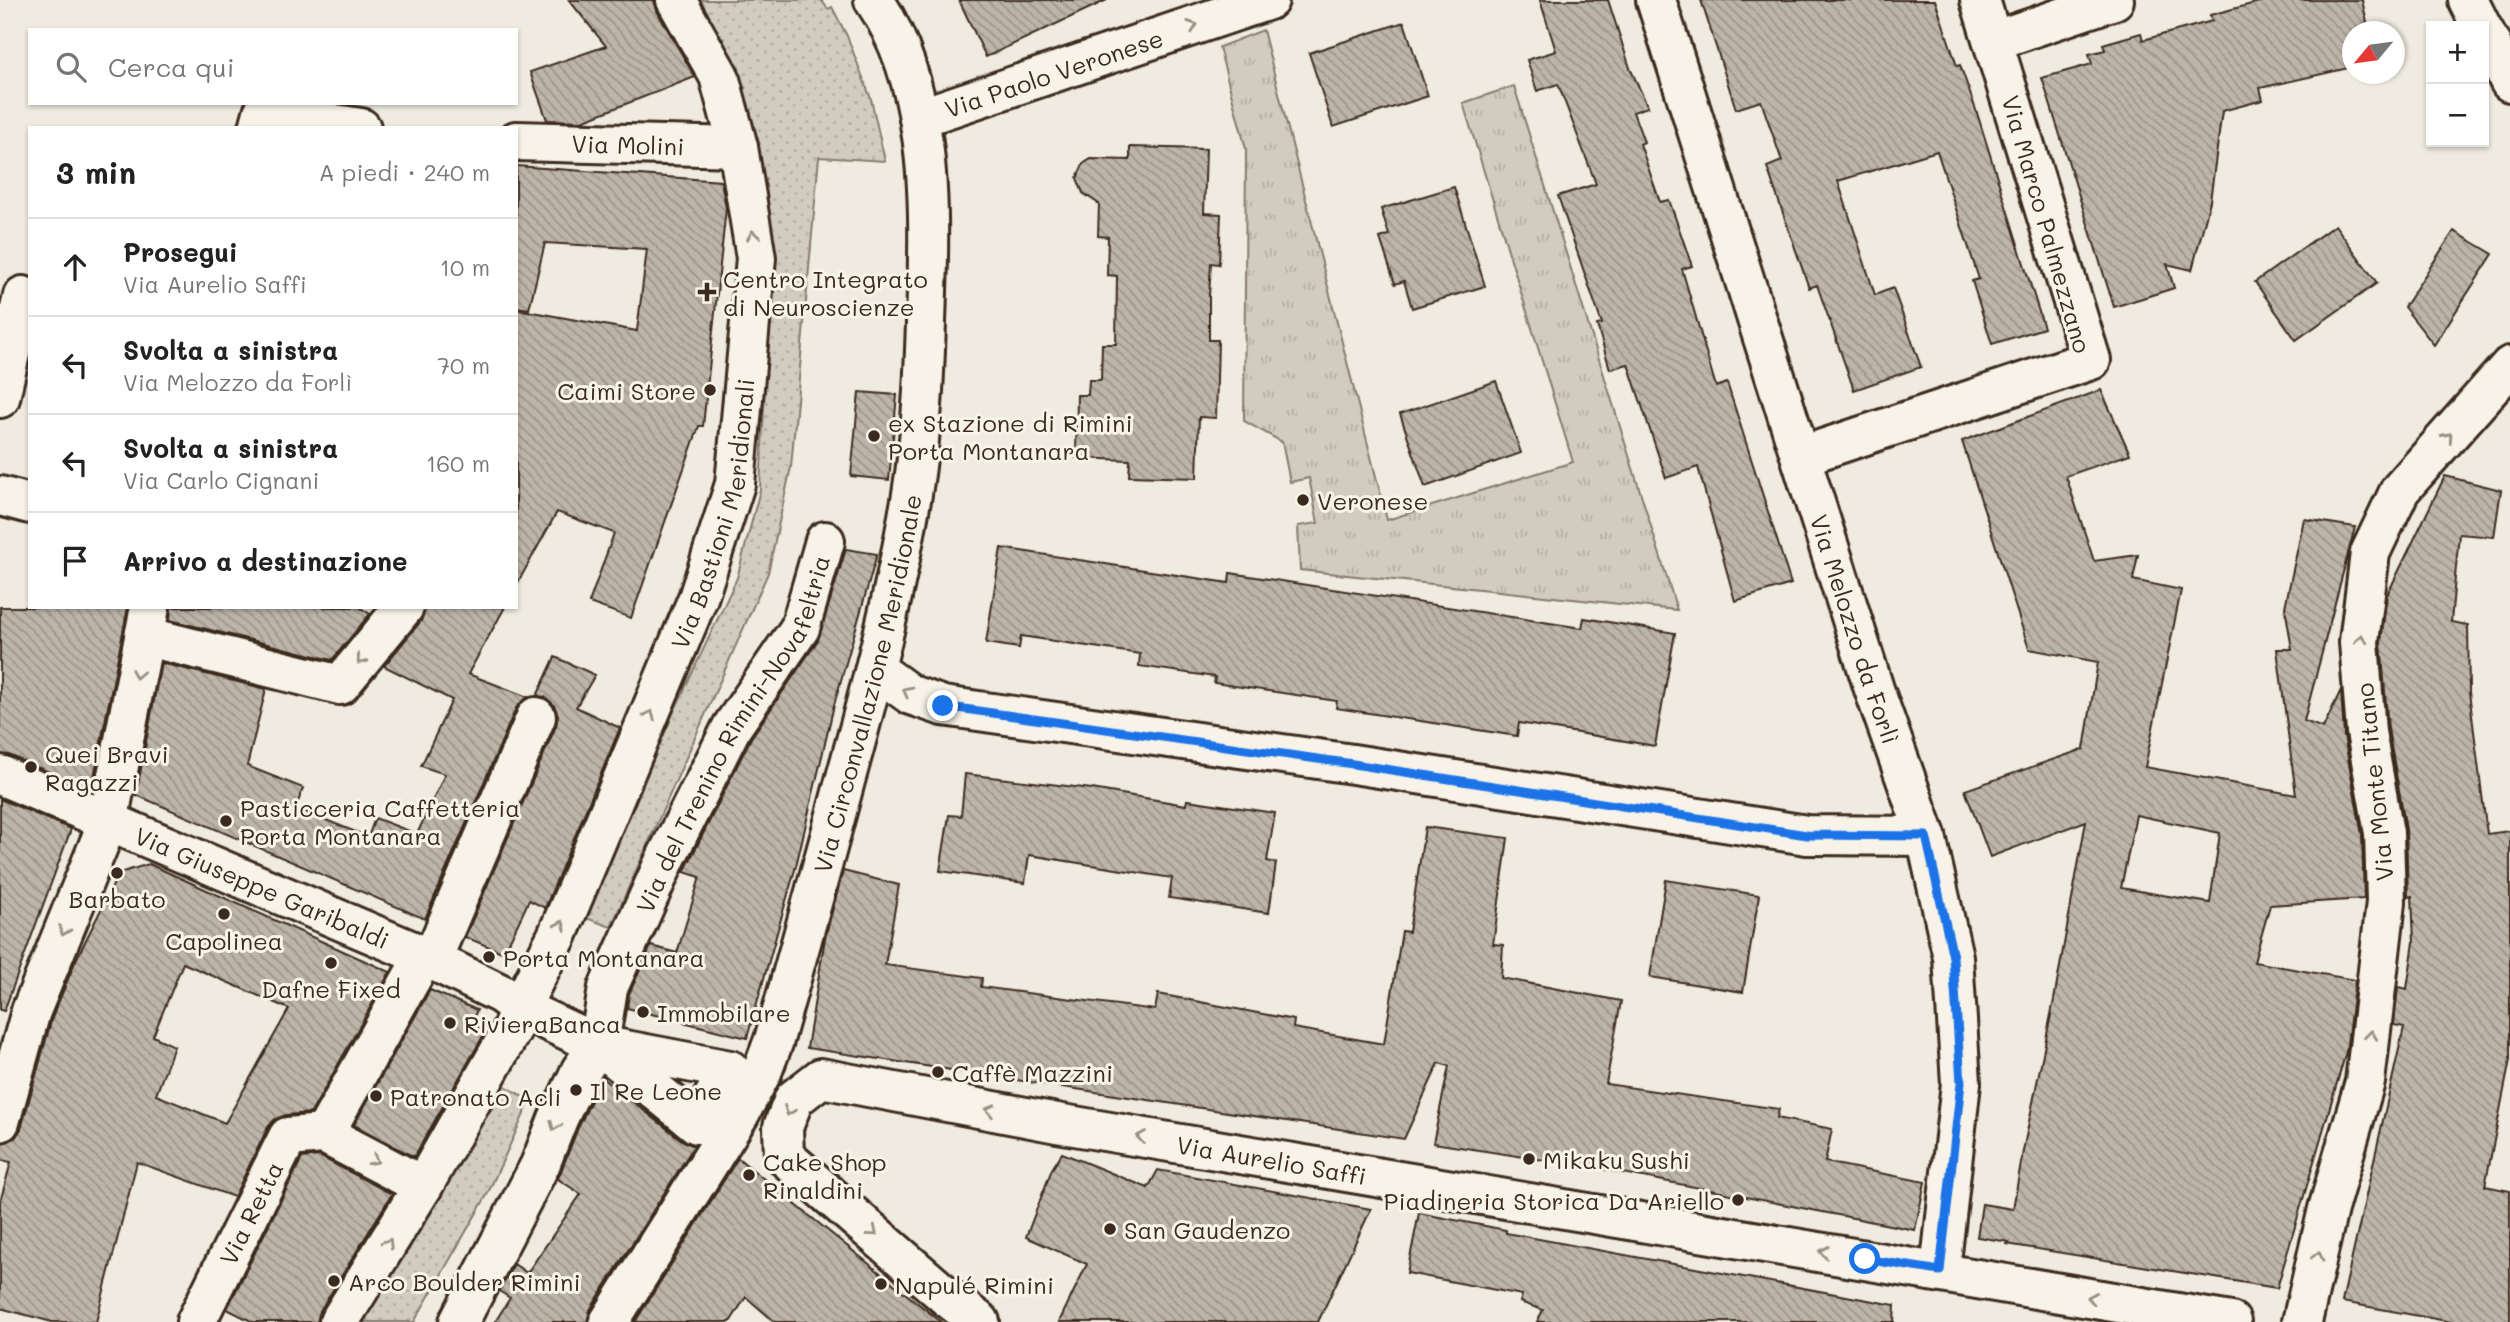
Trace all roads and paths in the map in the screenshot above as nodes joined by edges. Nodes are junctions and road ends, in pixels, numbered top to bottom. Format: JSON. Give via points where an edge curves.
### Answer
{"nodes":[{"id":1,"x":676,"y":0,"type":"edge"},
{"id":2,"x":874,"y":0,"type":"edge"},
{"id":3,"x":1269,"y":0,"type":"edge"},
{"id":4,"x":1656,"y":0,"type":"edge"},
{"id":5,"x":1980,"y":0,"type":"edge"},
{"id":6,"x":2114,"y":0,"type":"edge"},
{"id":7,"x":2468,"y":0,"type":"edge"},
{"id":8,"x":2478,"y":21,"type":"edge"},
{"id":9,"x":1993,"y":41,"type":"junction"},
{"id":10,"x":2489,"y":41,"type":"edge"},
{"id":11,"x":2510,"y":82,"type":"edge"},
{"id":12,"x":919,"y":118,"type":"junction"},
{"id":13,"x":261,"y":121,"type":"edge"},
{"id":14,"x":332,"y":126,"type":"edge"},
{"id":15,"x":518,"y":142,"type":"edge"},
{"id":16,"x":738,"y":147,"type":"junction"},
{"id":17,"x":18,"y":294,"type":"edge"},
{"id":18,"x":2510,"y":366,"type":"edge"},
{"id":19,"x":0,"y":398,"type":"edge"},
{"id":20,"x":1802,"y":456,"type":"junction"},
{"id":21,"x":0,"y":496,"type":"edge"},
{"id":22,"x":28,"y":504,"type":"edge"},
{"id":23,"x":825,"y":541,"type":"dead end"},
{"id":24,"x":402,"y":609,"type":"edge"},
{"id":25,"x":147,"y":622,"type":"edge"},
{"id":26,"x":875,"y":669,"type":"junction"},
{"id":27,"x":536,"y":717,"type":"dead end"},
{"id":28,"x":0,"y":775,"type":"edge"},
{"id":29,"x":108,"y":822,"type":"junction"},
{"id":30,"x":1926,"y":836,"type":"junction"},
{"id":31,"x":423,"y":964,"type":"junction"},
{"id":32,"x":515,"y":1019,"type":"junction"},
{"id":33,"x":599,"y":1045,"type":"junction"},
{"id":34,"x":746,"y":1071,"type":"junction"},
{"id":35,"x":0,"y":1122,"type":"edge"},
{"id":36,"x":324,"y":1134,"type":"junction"},
{"id":37,"x":423,"y":1186,"type":"junction"},
{"id":38,"x":1940,"y":1271,"type":"junction"},
{"id":39,"x":196,"y":1322,"type":"edge"},
{"id":40,"x":339,"y":1322,"type":"edge"},
{"id":41,"x":459,"y":1322,"type":"edge"},
{"id":42,"x":609,"y":1322,"type":"edge"},
{"id":43,"x":980,"y":1322,"type":"edge"},
{"id":44,"x":2231,"y":1322,"type":"edge"},
{"id":45,"x":2302,"y":1322,"type":"edge"}],
"edges":[{"from":1,"to":16,"type":"street","name":"Via Bastioni Meridionali","via":[[719,76]]},
{"from":2,"to":12,"type":"street","name":"Via Circonvallazione Meridionale","via":[[905,63]]},
{"from":12,"to":3,"type":"street","name":"Via Paolo Veronese","one_way":true},
{"from":4,"to":20,"type":"street","name":"Via Melozzo da Forlì"},
{"from":5,"to":9,"type":"street","name":"Via Marco Palmezzano"},
{"from":6,"to":9,"type":"street"},
{"from":7,"to":8,"type":"street"},
{"from":9,"to":20,"type":"street","name":"Via Marco Palmezzano","via":[[2091,360]]},
{"from":10,"to":11,"type":"street"},
{"from":12,"to":26,"type":"street","name":"Via Circonvallazione Meridionale","via":[[929,225],[923,394],[912,494]]},
{"from":13,"to":14,"type":"street"},
{"from":15,"to":16,"type":"street","name":"Via Molini"},
{"from":32,"to":16,"type":"street","name":"Via Bastioni Meridionali","one_way":true,"via":[[557,936],[693,611],[735,484],[756,258]]},
{"from":17,"to":19,"type":"street"},
{"from":45,"to":18,"type":"street","name":"Via Monte Titano","one_way":true,"via":[[2328,1209],[2365,1082],[2386,902],[2384,833],[2366,733],[2359,642],[2370,553],[2400,490]]},
{"from":20,"to":30,"type":"street","name":"Via Melozzo da Forlì","via":[[1870,677]]},
{"from":21,"to":22,"type":"street"},
{"from":23,"to":33,"type":"street","name":"Via del Trenino Rimini-Novafeltria","via":[[800,628],[732,727],[618,965],[608,988]]},
{"from":24,"to":25,"type":"street","one_way":true,"via":[[340,685]]},
{"from":25,"to":29,"type":"street","one_way":true},
{"from":30,"to":26,"type":"street","one_way":true,"via":[[1807,835],[943,706],[911,695]]},
{"from":26,"to":34,"type":"street","name":"Via Circonvallazione Meridionale","via":[[774,1040]]},
{"from":27,"to":31,"type":"street"},
{"from":28,"to":29,"type":"street","name":"Via Giuseppe Garibaldi"},
{"from":29,"to":31,"type":"street","name":"Via Giuseppe Garibaldi"},
{"from":29,"to":35,"type":"street","one_way":true,"via":[[32,1011]]},
{"from":30,"to":38,"type":"street","name":"Via Melozzo da Forlì","via":[[1953,957],[1961,1083]]},
{"from":31,"to":32,"type":"street","name":"Via Giuseppe Garibaldi","via":[[501,994]]},
{"from":31,"to":36,"type":"street"},
{"from":32,"to":33,"type":"street","name":"Via Giuseppe Garibaldi"},
{"from":32,"to":37,"type":"street","name":"Via Bastioni Meridionali"},
{"from":33,"to":34,"type":"street"},
{"from":33,"to":34,"type":"street","via":[[697,1124]]},
{"from":33,"to":41,"type":"street","one_way":true,"via":[[581,1070],[540,1166]]},
{"from":34,"to":42,"type":"street","via":[[739,1115]]},
{"from":36,"to":37,"type":"street","one_way":true},
{"from":36,"to":39,"type":"street","name":"Via Retta","via":[[288,1136]]},
{"from":40,"to":37,"type":"street","name":"Via Bastioni Meridionali","one_way":true},
{"from":38,"to":43,"type":"street","name":"Via Aurelio Saffi","one_way":true,"via":[[1057,1123],[821,1078],[794,1100],[783,1127],[783,1156]]},
{"from":44,"to":38,"type":"street","name":"Via Aurelio Saffi","one_way":true}]}
